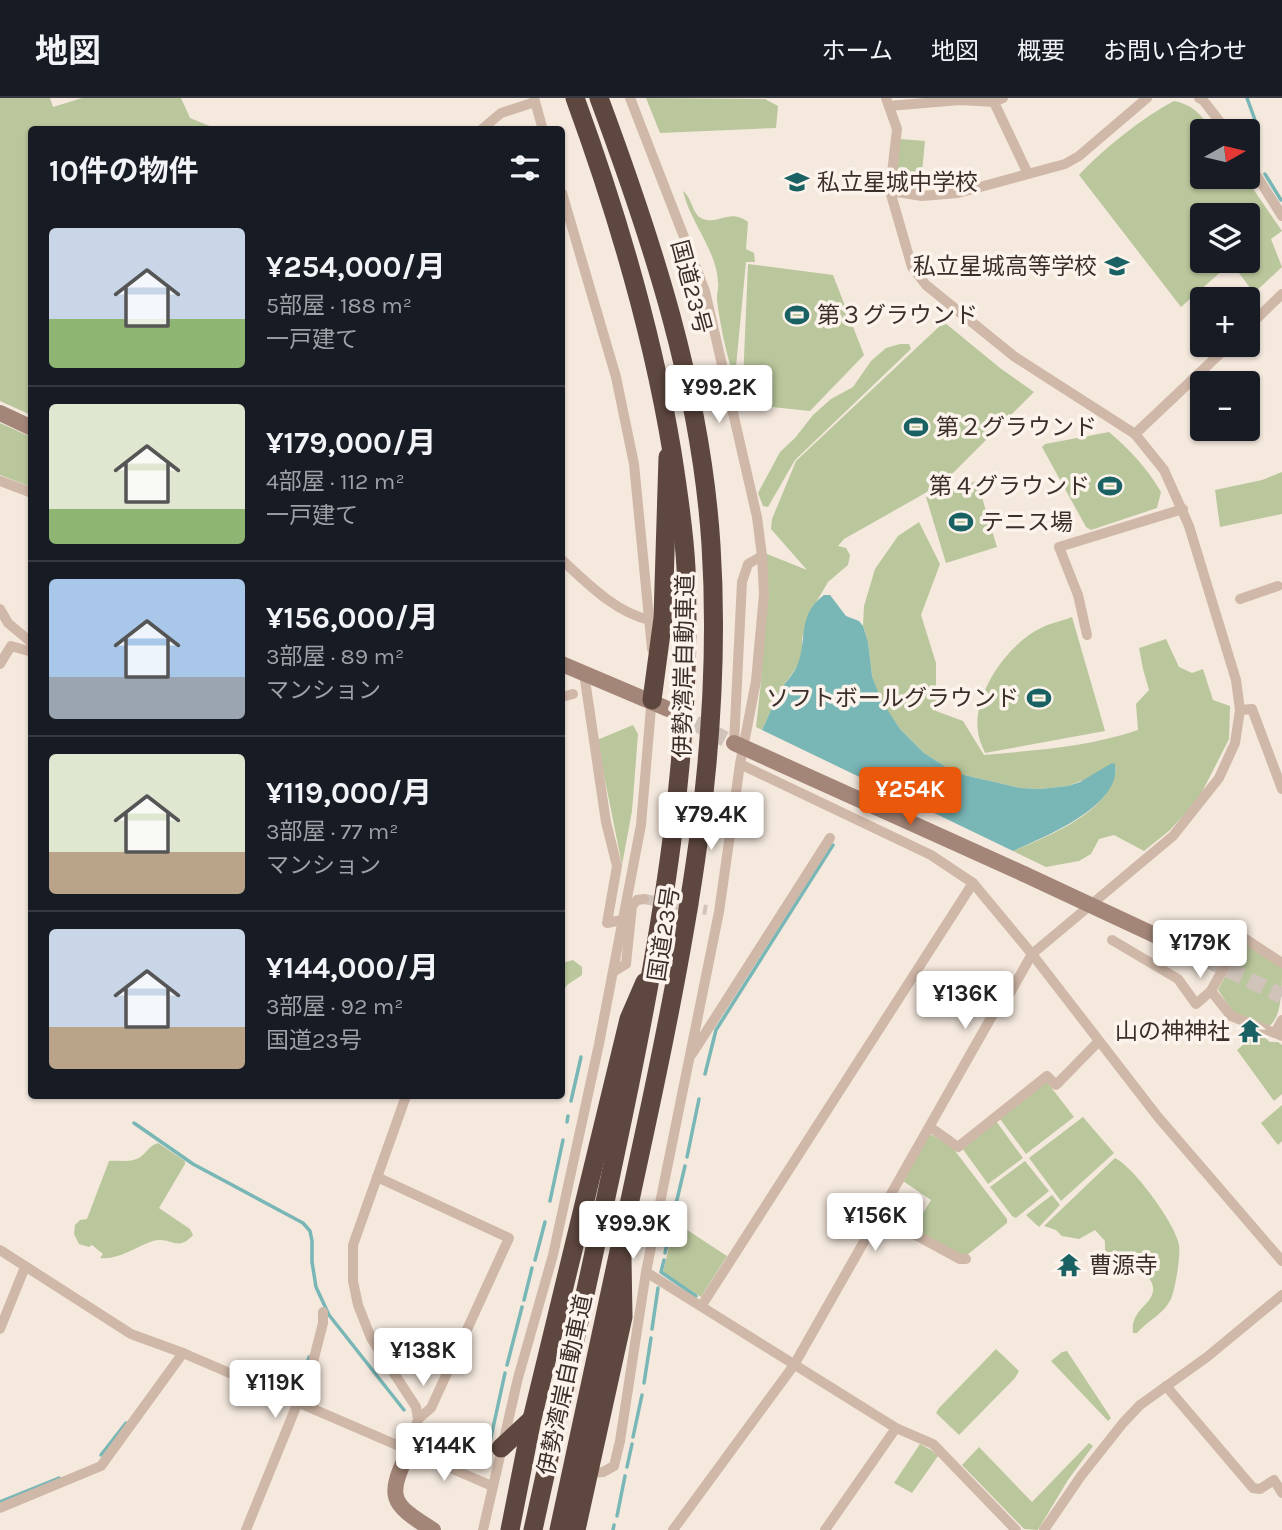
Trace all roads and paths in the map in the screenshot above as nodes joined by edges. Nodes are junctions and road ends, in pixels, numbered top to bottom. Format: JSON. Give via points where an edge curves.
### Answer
{"nodes":[{"id":1,"x":573,"y":98,"type":"edge"},
{"id":2,"x":601,"y":98,"type":"edge"},
{"id":3,"x":630,"y":98,"type":"edge"},
{"id":4,"x":1147,"y":98,"type":"edge"},
{"id":5,"x":996,"y":99,"type":"edge"},
{"id":6,"x":1202,"y":99,"type":"edge"},
{"id":7,"x":534,"y":100,"type":"edge"},
{"id":8,"x":887,"y":102,"type":"edge"},
{"id":9,"x":1218,"y":119,"type":"edge"},
{"id":10,"x":486,"y":126,"type":"edge"},
{"id":11,"x":542,"y":126,"type":"edge"},
{"id":12,"x":1028,"y":174,"type":"junction"},
{"id":13,"x":1260,"y":181,"type":"edge"},
{"id":14,"x":890,"y":191,"type":"junction"},
{"id":15,"x":565,"y":203,"type":"edge"},
{"id":16,"x":1282,"y":216,"type":"edge"},
{"id":17,"x":1282,"y":294,"type":"edge"},
{"id":18,"x":1260,"y":315,"type":"edge"},
{"id":19,"x":1216,"y":357,"type":"edge"},
{"id":20,"x":0,"y":413,"type":"edge"},
{"id":21,"x":28,"y":426,"type":"edge"},
{"id":22,"x":1135,"y":434,"type":"junction"},
{"id":23,"x":668,"y":451,"type":"junction"},
{"id":24,"x":0,"y":481,"type":"edge"},
{"id":25,"x":28,"y":491,"type":"edge"},
{"id":26,"x":1183,"y":509,"type":"junction"},
{"id":27,"x":762,"y":556,"type":"junction"},
{"id":28,"x":565,"y":563,"type":"edge"},
{"id":29,"x":1280,"y":585,"type":"edge"},
{"id":30,"x":1240,"y":599,"type":"dead end"},
{"id":31,"x":1282,"y":599,"type":"edge"},
{"id":32,"x":0,"y":609,"type":"edge"},
{"id":33,"x":650,"y":620,"type":"junction"},
{"id":34,"x":1087,"y":635,"type":"dead end"},
{"id":35,"x":0,"y":638,"type":"edge"},
{"id":36,"x":28,"y":640,"type":"edge"},
{"id":37,"x":11,"y":646,"type":"junction"},
{"id":38,"x":28,"y":651,"type":"edge"},
{"id":39,"x":0,"y":664,"type":"edge"},
{"id":40,"x":565,"y":665,"type":"edge"},
{"id":41,"x":584,"y":673,"type":"junction"},
{"id":42,"x":660,"y":704,"type":"junction"},
{"id":43,"x":1240,"y":710,"type":"junction"},
{"id":44,"x":729,"y":741,"type":"joint"},
{"id":45,"x":740,"y":764,"type":"junction"},
{"id":46,"x":1282,"y":789,"type":"edge"},
{"id":47,"x":830,"y":838,"type":"dead end"},
{"id":48,"x":973,"y":883,"type":"junction"},
{"id":49,"x":644,"y":899,"type":"dead end"},
{"id":50,"x":1092,"y":904,"type":"junction"},
{"id":51,"x":707,"y":910,"type":"tunnel mouth"},
{"id":52,"x":719,"y":912,"type":"junction"},
{"id":53,"x":622,"y":920,"type":"junction"},
{"id":54,"x":1112,"y":940,"type":"dead end"},
{"id":55,"x":1032,"y":954,"type":"junction"},
{"id":56,"x":1206,"y":960,"type":"tunnel mouth"},
{"id":57,"x":1282,"y":963,"type":"edge"},
{"id":58,"x":650,"y":971,"type":"junction"},
{"id":59,"x":613,"y":972,"type":"junction"},
{"id":60,"x":1211,"y":991,"type":"junction"},
{"id":61,"x":1282,"y":1020,"type":"edge"},
{"id":62,"x":1279,"y":1035,"type":"edge"},
{"id":63,"x":1098,"y":1041,"type":"junction"},
{"id":64,"x":689,"y":1059,"type":"junction"},
{"id":65,"x":405,"y":1099,"type":"edge"},
{"id":66,"x":930,"y":1127,"type":"junction"},
{"id":67,"x":377,"y":1177,"type":"junction"},
{"id":68,"x":879,"y":1215,"type":"junction"},
{"id":69,"x":0,"y":1250,"type":"edge"},
{"id":70,"x":622,"y":1258,"type":"junction"},
{"id":71,"x":966,"y":1259,"type":"dead end"},
{"id":72,"x":1282,"y":1261,"type":"edge"},
{"id":73,"x":25,"y":1266,"type":"junction"},
{"id":74,"x":646,"y":1272,"type":"junction"},
{"id":75,"x":1282,"y":1295,"type":"edge"},
{"id":76,"x":702,"y":1305,"type":"junction"},
{"id":77,"x":323,"y":1312,"type":"dead end"},
{"id":78,"x":0,"y":1329,"type":"edge"},
{"id":79,"x":183,"y":1353,"type":"junction"},
{"id":80,"x":794,"y":1365,"type":"junction"},
{"id":81,"x":1166,"y":1386,"type":"junction"},
{"id":82,"x":299,"y":1403,"type":"junction"},
{"id":83,"x":418,"y":1419,"type":"junction"},
{"id":84,"x":532,"y":1419,"type":"junction"},
{"id":85,"x":896,"y":1428,"type":"junction"},
{"id":86,"x":501,"y":1448,"type":"junction"},
{"id":87,"x":409,"y":1450,"type":"junction"},
{"id":88,"x":588,"y":1473,"type":"junction"},
{"id":89,"x":492,"y":1486,"type":"junction"},
{"id":90,"x":1282,"y":1493,"type":"edge"},
{"id":91,"x":0,"y":1508,"type":"edge"},
{"id":92,"x":246,"y":1530,"type":"edge"},
{"id":93,"x":433,"y":1530,"type":"edge"},
{"id":94,"x":483,"y":1530,"type":"edge"},
{"id":95,"x":510,"y":1530,"type":"edge"},
{"id":96,"x":531,"y":1530,"type":"edge"},
{"id":97,"x":561,"y":1530,"type":"edge"},
{"id":98,"x":576,"y":1530,"type":"edge"},
{"id":99,"x":673,"y":1530,"type":"edge"},
{"id":100,"x":825,"y":1530,"type":"edge"},
{"id":101,"x":1016,"y":1530,"type":"edge"},
{"id":102,"x":1044,"y":1530,"type":"edge"}],
"edges":[{"from":1,"to":23,"type":"highway","name":"国道23号","via":[[626,257]]},
{"from":1,"to":96,"type":"highway","name":"伊勢湾岸自動車道","bridge":true,"via":[[629,260],[665,413],[686,565],[685,696],[659,942],[601,1225]]},
{"from":2,"to":70,"type":"highway","name":"国道23号","via":[[650,231],[696,403],[714,552],[716,632],[716,710],[691,922]]},
{"from":2,"to":97,"type":"highway","name":"伊勢湾岸自動車道","bridge":true,"via":[[651,245],[693,408],[711,545],[712,694],[700,831],[668,1025]]},
{"from":3,"to":27,"type":"street","via":[[705,291]]},
{"from":4,"to":12,"type":"street","via":[[1079,156]]},
{"from":5,"to":8,"type":"street"},
{"from":5,"to":12,"type":"street"},
{"from":6,"to":9,"type":"street"},
{"from":7,"to":10,"type":"street","via":[[501,113]]},
{"from":7,"to":11,"type":"street"},
{"from":8,"to":14,"type":"street","via":[[897,129]]},
{"from":12,"to":14,"type":"street","via":[[958,193],[922,196]]},
{"from":13,"to":16,"type":"street"},
{"from":14,"to":22,"type":"street","via":[[912,267],[926,285],[1015,357]]},
{"from":15,"to":33,"type":"street","via":[[619,390],[634,464]]},
{"from":17,"to":18,"type":"street"},
{"from":19,"to":22,"type":"street"},
{"from":20,"to":21,"type":"street"},
{"from":22,"to":26,"type":"street","via":[[1164,470]]},
{"from":23,"to":42,"type":"highway"},
{"from":23,"to":58,"type":"highway","name":"国道23号","via":[[681,549],[683,656],[673,807]]},
{"from":24,"to":25,"type":"street"},
{"from":26,"to":34,"type":"street","via":[[1059,547]]},
{"from":26,"to":43,"type":"street","via":[[1236,680]]},
{"from":27,"to":44,"type":"street","via":[[748,564],[742,582]]},
{"from":27,"to":45,"type":"street","via":[[764,594],[756,681]]},
{"from":28,"to":33,"type":"street","via":[[597,592],[638,618]]},
{"from":29,"to":30,"type":"street"},
{"from":29,"to":31,"type":"street"},
{"from":32,"to":36,"type":"street","via":[[8,623]]},
{"from":33,"to":42,"type":"street"},
{"from":35,"to":37,"type":"street"},
{"from":37,"to":38,"type":"street"},
{"from":37,"to":39,"type":"street"},
{"from":40,"to":41,"type":"street"},
{"from":41,"to":42,"type":"street"},
{"from":41,"to":53,"type":"street","via":[[617,866],[607,923]]},
{"from":42,"to":53,"type":"street"},
{"from":43,"to":46,"type":"street","via":[[1252,709]]},
{"from":43,"to":50,"type":"street","via":[[1235,743],[1219,778],[1173,836]]},
{"from":44,"to":50,"type":"street","bridge":true},
{"from":45,"to":48,"type":"street","via":[[931,855]]},
{"from":45,"to":52,"type":"street"},
{"from":47,"to":64,"type":"street"},
{"from":48,"to":55,"type":"street"},
{"from":48,"to":76,"type":"street"},
{"from":49,"to":59,"type":"street","via":[[632,906],[626,964]]},
{"from":50,"to":55,"type":"street"},
{"from":50,"to":56,"type":"street"},
{"from":51,"to":52,"type":"street"},
{"from":52,"to":64,"type":"street"},
{"from":53,"to":59,"type":"street"},
{"from":54,"to":60,"type":"street","via":[[1178,979],[1196,1004]]},
{"from":55,"to":63,"type":"street"},
{"from":55,"to":66,"type":"street"},
{"from":57,"to":60,"type":"street","via":[[1241,936]]},
{"from":58,"to":84,"type":"highway","via":[[629,1019]]},
{"from":58,"to":96,"type":"highway","name":"国道23号","bridge":true},
{"from":59,"to":86,"type":"street","via":[[554,1255]]},
{"from":60,"to":62,"type":"street","via":[[1231,1016]]},
{"from":61,"to":62,"type":"street"},
{"from":63,"to":66,"type":"street","via":[[1056,1084],[1047,1076],[958,1147]]},
{"from":63,"to":72,"type":"street"},
{"from":64,"to":74,"type":"street"},
{"from":65,"to":67,"type":"street"},
{"from":66,"to":68,"type":"street"},
{"from":67,"to":83,"type":"street","via":[[352,1245],[353,1281],[371,1338],[416,1407]]},
{"from":67,"to":83,"type":"street","via":[[509,1238],[431,1408]]},
{"from":68,"to":71,"type":"street"},
{"from":68,"to":80,"type":"street"},
{"from":69,"to":73,"type":"street"},
{"from":70,"to":88,"type":"highway","via":[[623,1317]]},
{"from":70,"to":97,"type":"highway","name":"国道23号"},
{"from":73,"to":78,"type":"street"},
{"from":73,"to":79,"type":"street","via":[[131,1334]]},
{"from":74,"to":76,"type":"street"},
{"from":74,"to":88,"type":"street","via":[[614,1466]]},
{"from":75,"to":81,"type":"street"},
{"from":76,"to":80,"type":"street"},
{"from":77,"to":82,"type":"street"},
{"from":79,"to":82,"type":"street"},
{"from":79,"to":91,"type":"street","via":[[101,1466]]},
{"from":80,"to":85,"type":"street"},
{"from":80,"to":99,"type":"street"},
{"from":81,"to":90,"type":"street","via":[[1253,1488],[1274,1480]]},
{"from":81,"to":102,"type":"street","via":[[1123,1423]]},
{"from":82,"to":87,"type":"street"},
{"from":82,"to":92,"type":"street"},
{"from":83,"to":87,"type":"street"},
{"from":84,"to":86,"type":"highway"},
{"from":84,"to":95,"type":"highway"},
{"from":85,"to":100,"type":"street"},
{"from":85,"to":101,"type":"street","via":[[933,1444]]},
{"from":86,"to":89,"type":"street"},
{"from":87,"to":89,"type":"street"},
{"from":87,"to":93,"type":"street","via":[[395,1485],[397,1502]]},
{"from":88,"to":98,"type":"highway"},
{"from":89,"to":94,"type":"street"}]}
